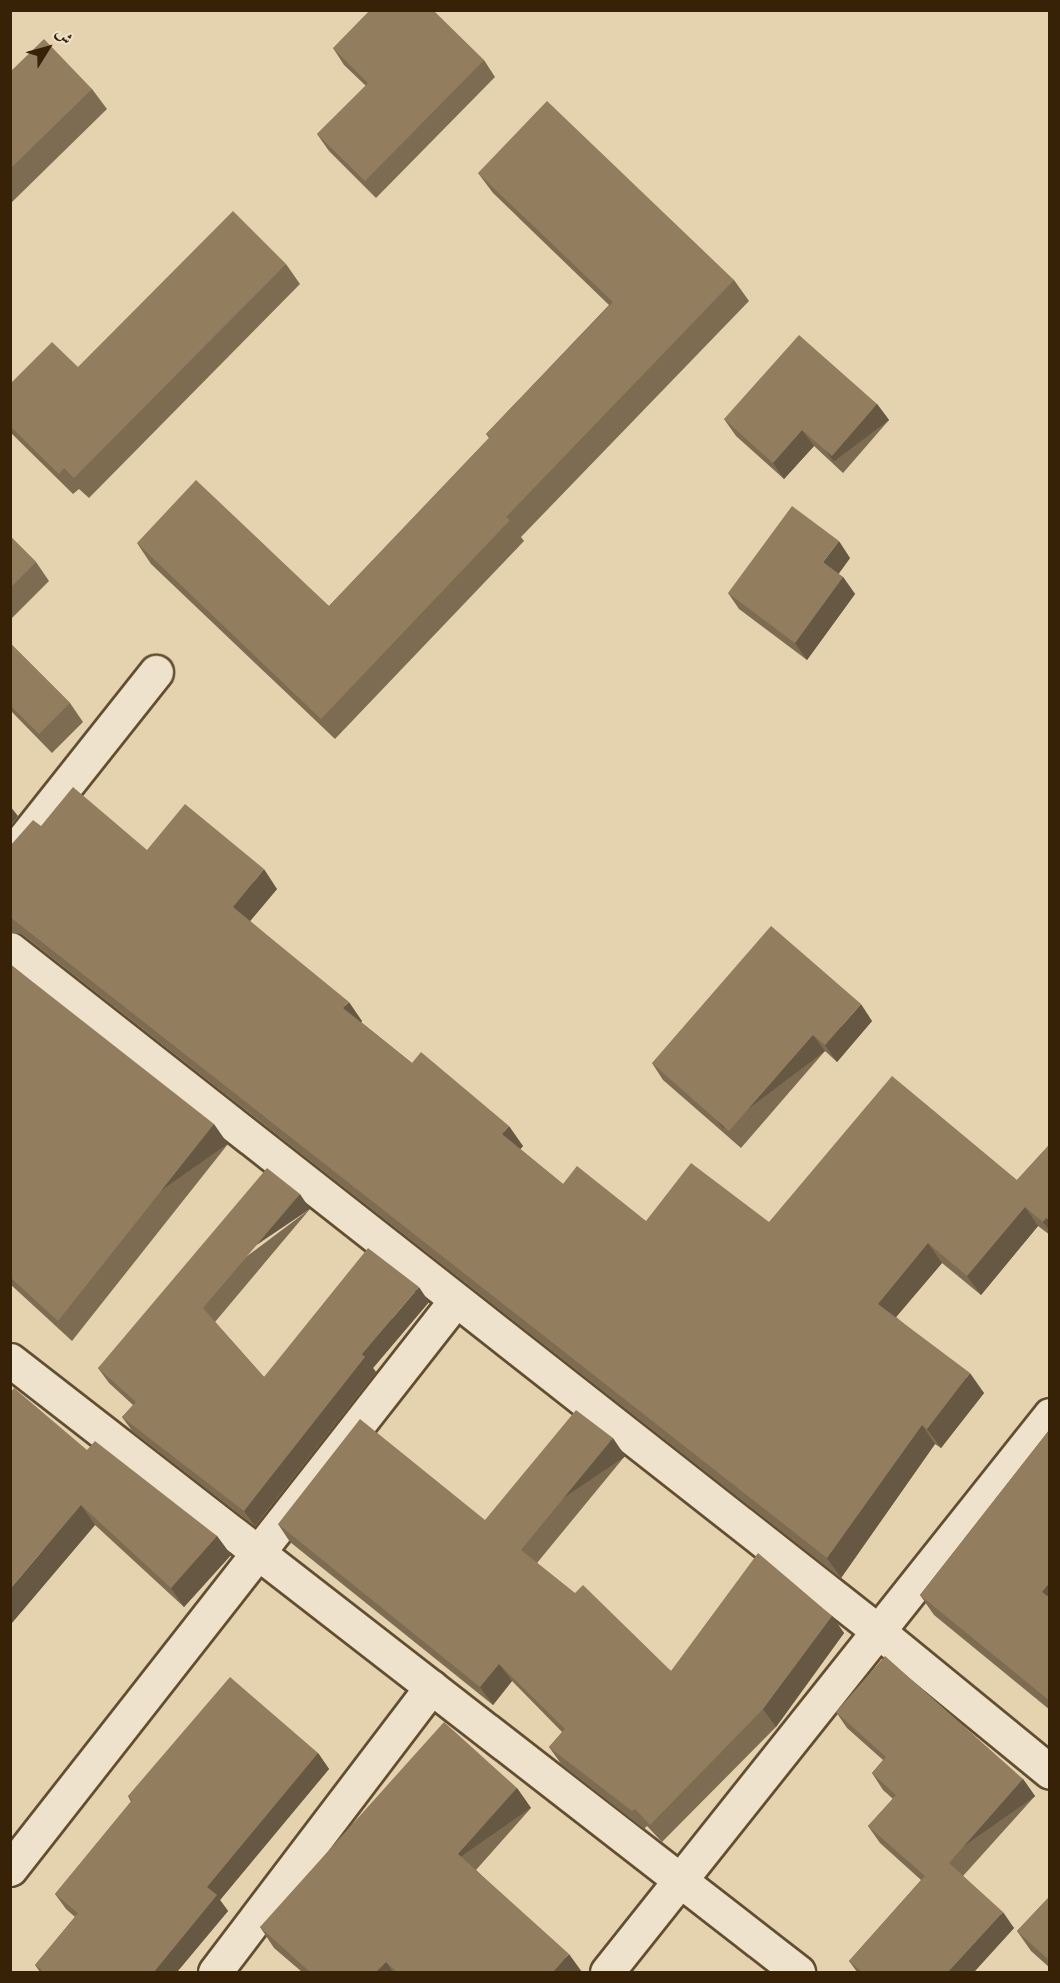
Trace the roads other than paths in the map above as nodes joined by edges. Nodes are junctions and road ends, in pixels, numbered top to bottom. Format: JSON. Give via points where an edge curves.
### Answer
{"nodes":[{"id":1,"x":156,"y":672,"type":"dead end"},
{"id":2,"x":10,"y":856,"type":"edge"},
{"id":3,"x":10,"y":949,"type":"edge"},
{"id":4,"x":455,"y":1301,"type":"junction"},
{"id":5,"x":10,"y":1360,"type":"edge"},
{"id":6,"x":1050,"y":1414,"type":"edge"},
{"id":7,"x":258,"y":1553,"type":"junction"},
{"id":8,"x":878,"y":1631,"type":"junction"},
{"id":9,"x":431,"y":1687,"type":"junction"},
{"id":10,"x":1050,"y":1772,"type":"edge"},
{"id":11,"x":10,"y":1869,"type":"edge"},
{"id":12,"x":680,"y":1880,"type":"junction"},
{"id":13,"x":215,"y":1972,"type":"edge"},
{"id":14,"x":607,"y":1972,"type":"edge"},
{"id":15,"x":798,"y":1972,"type":"edge"}],
"edges":[{"from":1,"to":2,"type":"street"},
{"from":3,"to":4,"type":"street"},
{"from":4,"to":7,"type":"street"},
{"from":4,"to":8,"type":"street"},
{"from":5,"to":7,"type":"street"},
{"from":6,"to":8,"type":"street"},
{"from":7,"to":9,"type":"street"},
{"from":7,"to":11,"type":"street"},
{"from":8,"to":10,"type":"street"},
{"from":8,"to":12,"type":"street"},
{"from":9,"to":12,"type":"street"},
{"from":9,"to":13,"type":"street"},
{"from":12,"to":14,"type":"street"},
{"from":12,"to":15,"type":"street"}]}
